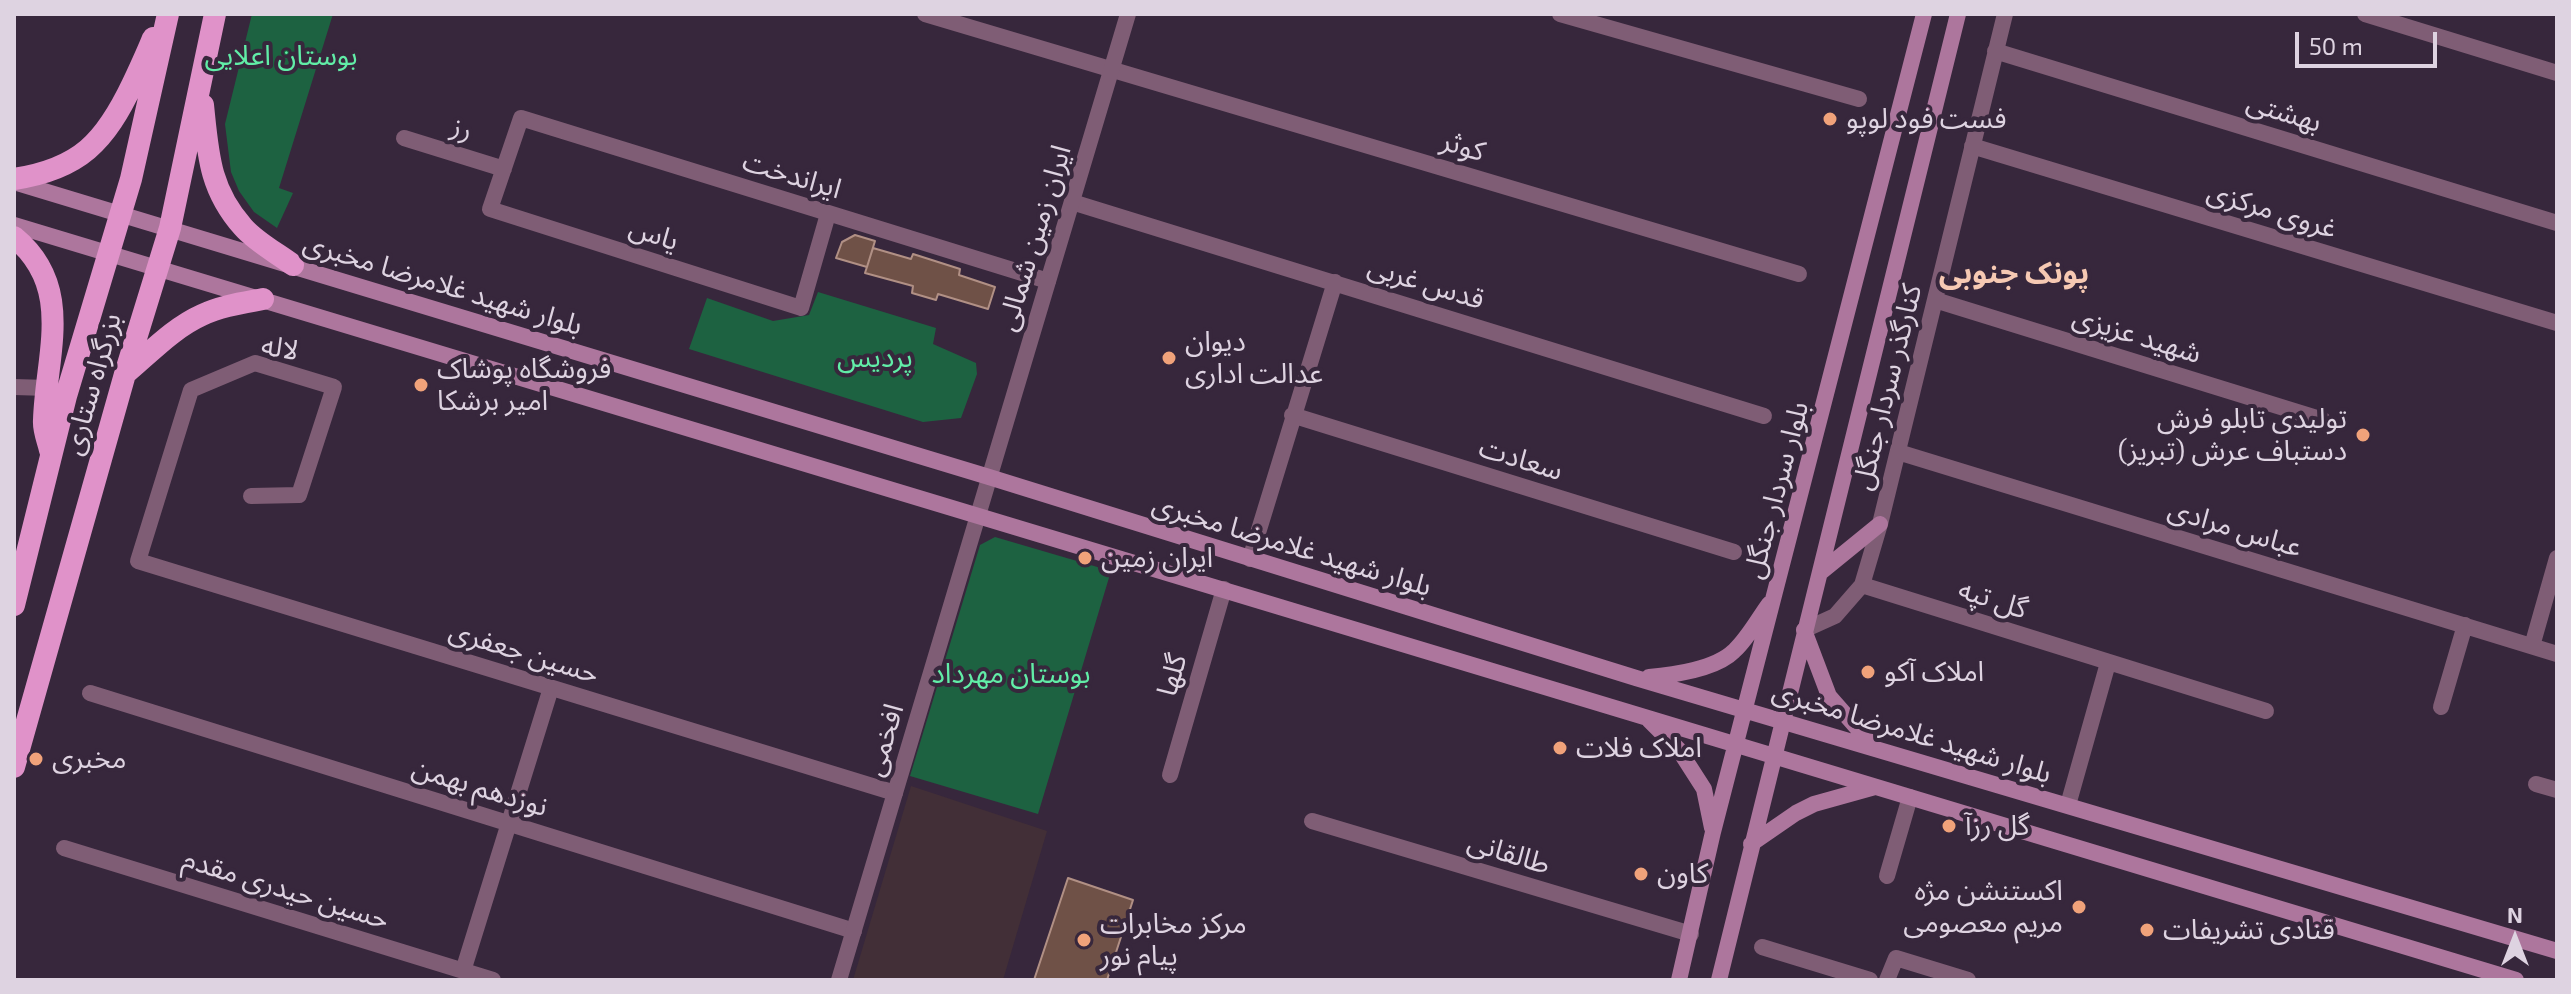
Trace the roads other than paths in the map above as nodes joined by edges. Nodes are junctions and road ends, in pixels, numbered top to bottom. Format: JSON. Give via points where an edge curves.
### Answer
{"nodes":[{"id":1,"x":162,"y":14,"type":"edge"},
{"id":2,"x":168,"y":14,"type":"edge"},
{"id":3,"x":215,"y":14,"type":"edge"},
{"id":4,"x":925,"y":14,"type":"edge"},
{"id":5,"x":1128,"y":14,"type":"edge"},
{"id":6,"x":1560,"y":14,"type":"edge"},
{"id":7,"x":1924,"y":14,"type":"edge"},
{"id":8,"x":1958,"y":14,"type":"edge"},
{"id":9,"x":2005,"y":14,"type":"edge"},
{"id":10,"x":2365,"y":14,"type":"edge"},
{"id":11,"x":1995,"y":51,"type":"junction"},
{"id":12,"x":1112,"y":67,"type":"junction"},
{"id":13,"x":2557,"y":73,"type":"edge"},
{"id":14,"x":201,"y":77,"type":"junction"},
{"id":15,"x":1859,"y":99,"type":"dead end"},
{"id":16,"x":521,"y":118,"type":"joint"},
{"id":17,"x":404,"y":138,"type":"dead end"},
{"id":18,"x":1972,"y":146,"type":"junction"},
{"id":19,"x":504,"y":169,"type":"junction"},
{"id":20,"x":14,"y":180,"type":"edge"},
{"id":21,"x":1072,"y":202,"type":"junction"},
{"id":22,"x":120,"y":214,"type":"junction"},
{"id":23,"x":828,"y":214,"type":"junction"},
{"id":24,"x":2557,"y":223,"type":"edge"},
{"id":25,"x":14,"y":225,"type":"edge"},
{"id":26,"x":170,"y":228,"type":"junction"},
{"id":27,"x":14,"y":237,"type":"edge"},
{"id":28,"x":109,"y":253,"type":"junction"},
{"id":29,"x":293,"y":265,"type":"junction"},
{"id":30,"x":158,"y":269,"type":"junction"},
{"id":31,"x":1799,"y":274,"type":"dead end"},
{"id":32,"x":1048,"y":281,"type":"junction"},
{"id":33,"x":1335,"y":282,"type":"junction"},
{"id":34,"x":263,"y":299,"type":"junction"},
{"id":35,"x":1935,"y":300,"type":"junction"},
{"id":36,"x":2557,"y":323,"type":"edge"},
{"id":37,"x":125,"y":374,"type":"junction"},
{"id":38,"x":14,"y":387,"type":"edge"},
{"id":39,"x":48,"y":388,"type":"junction"},
{"id":40,"x":1292,"y":415,"type":"junction"},
{"id":41,"x":1764,"y":416,"type":"dead end"},
{"id":42,"x":2323,"y":420,"type":"dead end"},
{"id":43,"x":1898,"y":452,"type":"junction"},
{"id":44,"x":51,"y":456,"type":"junction"},
{"id":45,"x":989,"y":477,"type":"junction"},
{"id":46,"x":251,"y":496,"type":"dead end"},
{"id":47,"x":978,"y":515,"type":"junction"},
{"id":48,"x":1880,"y":524,"type":"junction"},
{"id":49,"x":1734,"y":552,"type":"dead end"},
{"id":50,"x":2557,"y":558,"type":"edge"},
{"id":51,"x":1250,"y":559,"type":"junction"},
{"id":52,"x":138,"y":561,"type":"joint"},
{"id":53,"x":1821,"y":572,"type":"junction"},
{"id":54,"x":1862,"y":585,"type":"junction"},
{"id":55,"x":1224,"y":589,"type":"junction"},
{"id":56,"x":1775,"y":597,"type":"junction"},
{"id":57,"x":14,"y":605,"type":"edge"},
{"id":58,"x":2465,"y":625,"type":"junction"},
{"id":59,"x":1804,"y":630,"type":"junction"},
{"id":60,"x":2532,"y":646,"type":"junction"},
{"id":61,"x":2557,"y":654,"type":"edge"},
{"id":62,"x":2108,"y":663,"type":"junction"},
{"id":63,"x":1636,"y":678,"type":"junction"},
{"id":64,"x":551,"y":688,"type":"junction"},
{"id":65,"x":90,"y":693,"type":"dead end"},
{"id":66,"x":2441,"y":707,"type":"dead end"},
{"id":67,"x":1745,"y":709,"type":"junction"},
{"id":68,"x":2266,"y":711,"type":"dead end"},
{"id":69,"x":1645,"y":716,"type":"junction"},
{"id":70,"x":1783,"y":721,"type":"junction"},
{"id":71,"x":1736,"y":744,"type":"junction"},
{"id":72,"x":1873,"y":747,"type":"junction"},
{"id":73,"x":1774,"y":756,"type":"junction"},
{"id":74,"x":14,"y":767,"type":"edge"},
{"id":75,"x":1170,"y":775,"type":"dead end"},
{"id":76,"x":2536,"y":784,"type":"dead end"},
{"id":77,"x":1877,"y":787,"type":"junction"},
{"id":78,"x":2557,"y":790,"type":"edge"},
{"id":79,"x":895,"y":793,"type":"junction"},
{"id":80,"x":1910,"y":797,"type":"junction"},
{"id":81,"x":2068,"y":805,"type":"junction"},
{"id":82,"x":1312,"y":821,"type":"dead end"},
{"id":83,"x":509,"y":824,"type":"junction"},
{"id":84,"x":1713,"y":832,"type":"junction"},
{"id":85,"x":1751,"y":844,"type":"junction"},
{"id":86,"x":64,"y":848,"type":"dead end"},
{"id":87,"x":1887,"y":876,"type":"dead end"},
{"id":88,"x":854,"y":931,"type":"junction"},
{"id":89,"x":1691,"y":934,"type":"junction"},
{"id":90,"x":1762,"y":947,"type":"dead end"},
{"id":91,"x":2557,"y":951,"type":"edge"},
{"id":92,"x":463,"y":971,"type":"junction"},
{"id":93,"x":493,"y":980,"type":"edge"},
{"id":94,"x":839,"y":980,"type":"edge"},
{"id":95,"x":1679,"y":980,"type":"edge"},
{"id":96,"x":1719,"y":980,"type":"edge"},
{"id":97,"x":1870,"y":980,"type":"edge"},
{"id":98,"x":1887,"y":980,"type":"edge"},
{"id":99,"x":1968,"y":980,"type":"edge"},
{"id":100,"x":2516,"y":980,"type":"edge"}],
"edges":[{"from":1,"to":20,"type":"highway","via":[[118,116],[100,140],[60,168]]},
{"from":2,"to":22,"type":"highway","name":"بزرگراه ستاری"},
{"from":3,"to":14,"type":"highway","name":"بزرگراه ستاری"},
{"from":4,"to":12,"type":"street","name":"کوثر"},
{"from":5,"to":12,"type":"street","name":"ایران زمین شمالی"},
{"from":6,"to":15,"type":"street"},
{"from":7,"to":56,"type":"main road","name":"بلوار سردار جنگل"},
{"from":8,"to":53,"type":"main road"},
{"from":9,"to":11,"type":"street","name":"کنارگذر سردار جنگل"},
{"from":10,"to":13,"type":"street"},
{"from":11,"to":18,"type":"street","name":"کنارگذر سردار جنگل"},
{"from":11,"to":24,"type":"street","name":"بهشتی"},
{"from":12,"to":21,"type":"street","name":"ایران زمین شمالی"},
{"from":12,"to":31,"type":"street","name":"کوثر"},
{"from":14,"to":26,"type":"highway","name":"بزرگراه ستاری"},
{"from":14,"to":29,"type":"highway","via":[[208,154],[219,193],[244,229]]},
{"from":16,"to":19,"type":"street","name":"یاس"},
{"from":16,"to":23,"type":"street","name":"ایراندخت"},
{"from":17,"to":19,"type":"street","name":"رز"},
{"from":18,"to":35,"type":"street","name":"کنارگذر سردار جنگل"},
{"from":18,"to":36,"type":"street","name":"غروی مرکزی"},
{"from":19,"to":23,"type":"street","name":"یاس","via":[[490,209],[801,308]]},
{"from":20,"to":22,"type":"main road","name":"بلوار شهید غلامرضا مخبری"},
{"from":21,"to":32,"type":"street","name":"ایران زمین شمالی"},
{"from":21,"to":33,"type":"street","name":"قدس غربی"},
{"from":22,"to":26,"type":"main road","name":"بلوار شهید غلامرضا مخبری"},
{"from":22,"to":28,"type":"highway","name":"بزرگراه ستاری"},
{"from":23,"to":32,"type":"street","name":"ایراندخت"},
{"from":25,"to":28,"type":"main road"},
{"from":26,"to":29,"type":"main road","name":"بلوار شهید غلامرضا مخبری"},
{"from":26,"to":30,"type":"highway","name":"بزرگراه ستاری"},
{"from":27,"to":39,"type":"highway","via":[[36,258],[49,292],[54,324]]},
{"from":28,"to":30,"type":"main road"},
{"from":28,"to":44,"type":"highway","name":"بزرگراه ستاری"},
{"from":29,"to":45,"type":"main road","name":"بلوار شهید غلامرضا مخبری"},
{"from":30,"to":34,"type":"main road"},
{"from":30,"to":37,"type":"highway","name":"بزرگراه ستاری"},
{"from":32,"to":45,"type":"street","name":"ایران زمین شمالی"},
{"from":33,"to":40,"type":"street"},
{"from":33,"to":41,"type":"street","name":"قدس غربی"},
{"from":34,"to":37,"type":"highway","via":[[200,316]]},
{"from":34,"to":47,"type":"main road"},
{"from":35,"to":42,"type":"street","name":"شهید عزیزی"},
{"from":35,"to":43,"type":"street","name":"کنارگذر سردار جنگل"},
{"from":37,"to":74,"type":"highway","name":"بزرگراه ستاری"},
{"from":38,"to":39,"type":"street"},
{"from":39,"to":44,"type":"highway","via":[[43,423]]},
{"from":40,"to":49,"type":"street","name":"سعادت"},
{"from":40,"to":51,"type":"street"},
{"from":43,"to":48,"type":"street","name":"کنارگذر سردار جنگل"},
{"from":43,"to":58,"type":"street","name":"عباس مرادی"},
{"from":44,"to":57,"type":"highway","name":"بزرگراه ستاری"},
{"from":45,"to":47,"type":"street","name":"ایران زمین شمالی"},
{"from":45,"to":51,"type":"main road","name":"بلوار شهید غلامرضا مخبری"},
{"from":46,"to":52,"type":"street","name":"لاله","via":[[299,495],[334,387],[255,363],[191,390]]},
{"from":47,"to":55,"type":"main road"},
{"from":47,"to":79,"type":"street","name":"افخمی"},
{"from":48,"to":53,"type":"main road"},
{"from":48,"to":54,"type":"street","name":"کنارگذر سردار جنگل"},
{"from":50,"to":60,"type":"street"},
{"from":51,"to":63,"type":"main road","name":"بلوار شهید غلامرضا مخبری"},
{"from":52,"to":64,"type":"street","name":"حسین جعفری"},
{"from":53,"to":59,"type":"main road"},
{"from":54,"to":59,"type":"street","via":[[1835,616]]},
{"from":54,"to":62,"type":"street","name":"گل تپه"},
{"from":55,"to":69,"type":"main road"},
{"from":55,"to":75,"type":"street","name":"گلها"},
{"from":56,"to":63,"type":"main road","via":[[1733,653],[1675,675]]},
{"from":56,"to":67,"type":"main road","name":"بلوار سردار جنگل"},
{"from":58,"to":60,"type":"street","name":"عباس مرادی"},
{"from":58,"to":66,"type":"street"},
{"from":59,"to":70,"type":"main road"},
{"from":59,"to":72,"type":"main road","via":[[1829,696]]},
{"from":60,"to":61,"type":"street","name":"عباس مرادی"},
{"from":62,"to":68,"type":"street","name":"گل تپه"},
{"from":62,"to":81,"type":"street"},
{"from":63,"to":67,"type":"main road","name":"بلوار شهید غلامرضا مخبری"},
{"from":64,"to":79,"type":"street","name":"حسین جعفری"},
{"from":64,"to":83,"type":"street"},
{"from":65,"to":83,"type":"street","name":"نوزدهم بهمن"},
{"from":67,"to":70,"type":"main road","name":"بلوار شهید غلامرضا مخبری"},
{"from":67,"to":71,"type":"main road","name":"بلوار سردار جنگل"},
{"from":69,"to":71,"type":"main road"},
{"from":69,"to":84,"type":"main road","via":[[1679,750],[1704,789]]},
{"from":70,"to":72,"type":"main road","name":"بلوار شهید غلامرضا مخبری"},
{"from":70,"to":73,"type":"main road"},
{"from":71,"to":73,"type":"main road"},
{"from":71,"to":84,"type":"main road","name":"بلوار سردار جنگل"},
{"from":72,"to":81,"type":"main road","name":"بلوار شهید غلامرضا مخبری"},
{"from":73,"to":77,"type":"main road"},
{"from":73,"to":85,"type":"main road"},
{"from":76,"to":78,"type":"street"},
{"from":77,"to":80,"type":"main road"},
{"from":77,"to":85,"type":"main road","via":[[1814,804]]},
{"from":79,"to":88,"type":"street","name":"افخمی"},
{"from":80,"to":87,"type":"street"},
{"from":80,"to":100,"type":"main road"},
{"from":81,"to":91,"type":"main road","name":"بلوار شهید غلامرضا مخبری"},
{"from":82,"to":89,"type":"street","name":"طالقانی"},
{"from":83,"to":88,"type":"street","name":"نوزدهم بهمن"},
{"from":83,"to":92,"type":"street"},
{"from":84,"to":89,"type":"main road","name":"بلوار سردار جنگل"},
{"from":85,"to":96,"type":"main road"},
{"from":86,"to":92,"type":"street","name":"حسین حیدری مقدم"},
{"from":88,"to":94,"type":"street","name":"افخمی"},
{"from":89,"to":95,"type":"main road","name":"بلوار سردار جنگل"},
{"from":90,"to":97,"type":"street"},
{"from":92,"to":93,"type":"street","name":"حسین حیدری مقدم"},
{"from":98,"to":99,"type":"street","via":[[1896,958]]}]}
